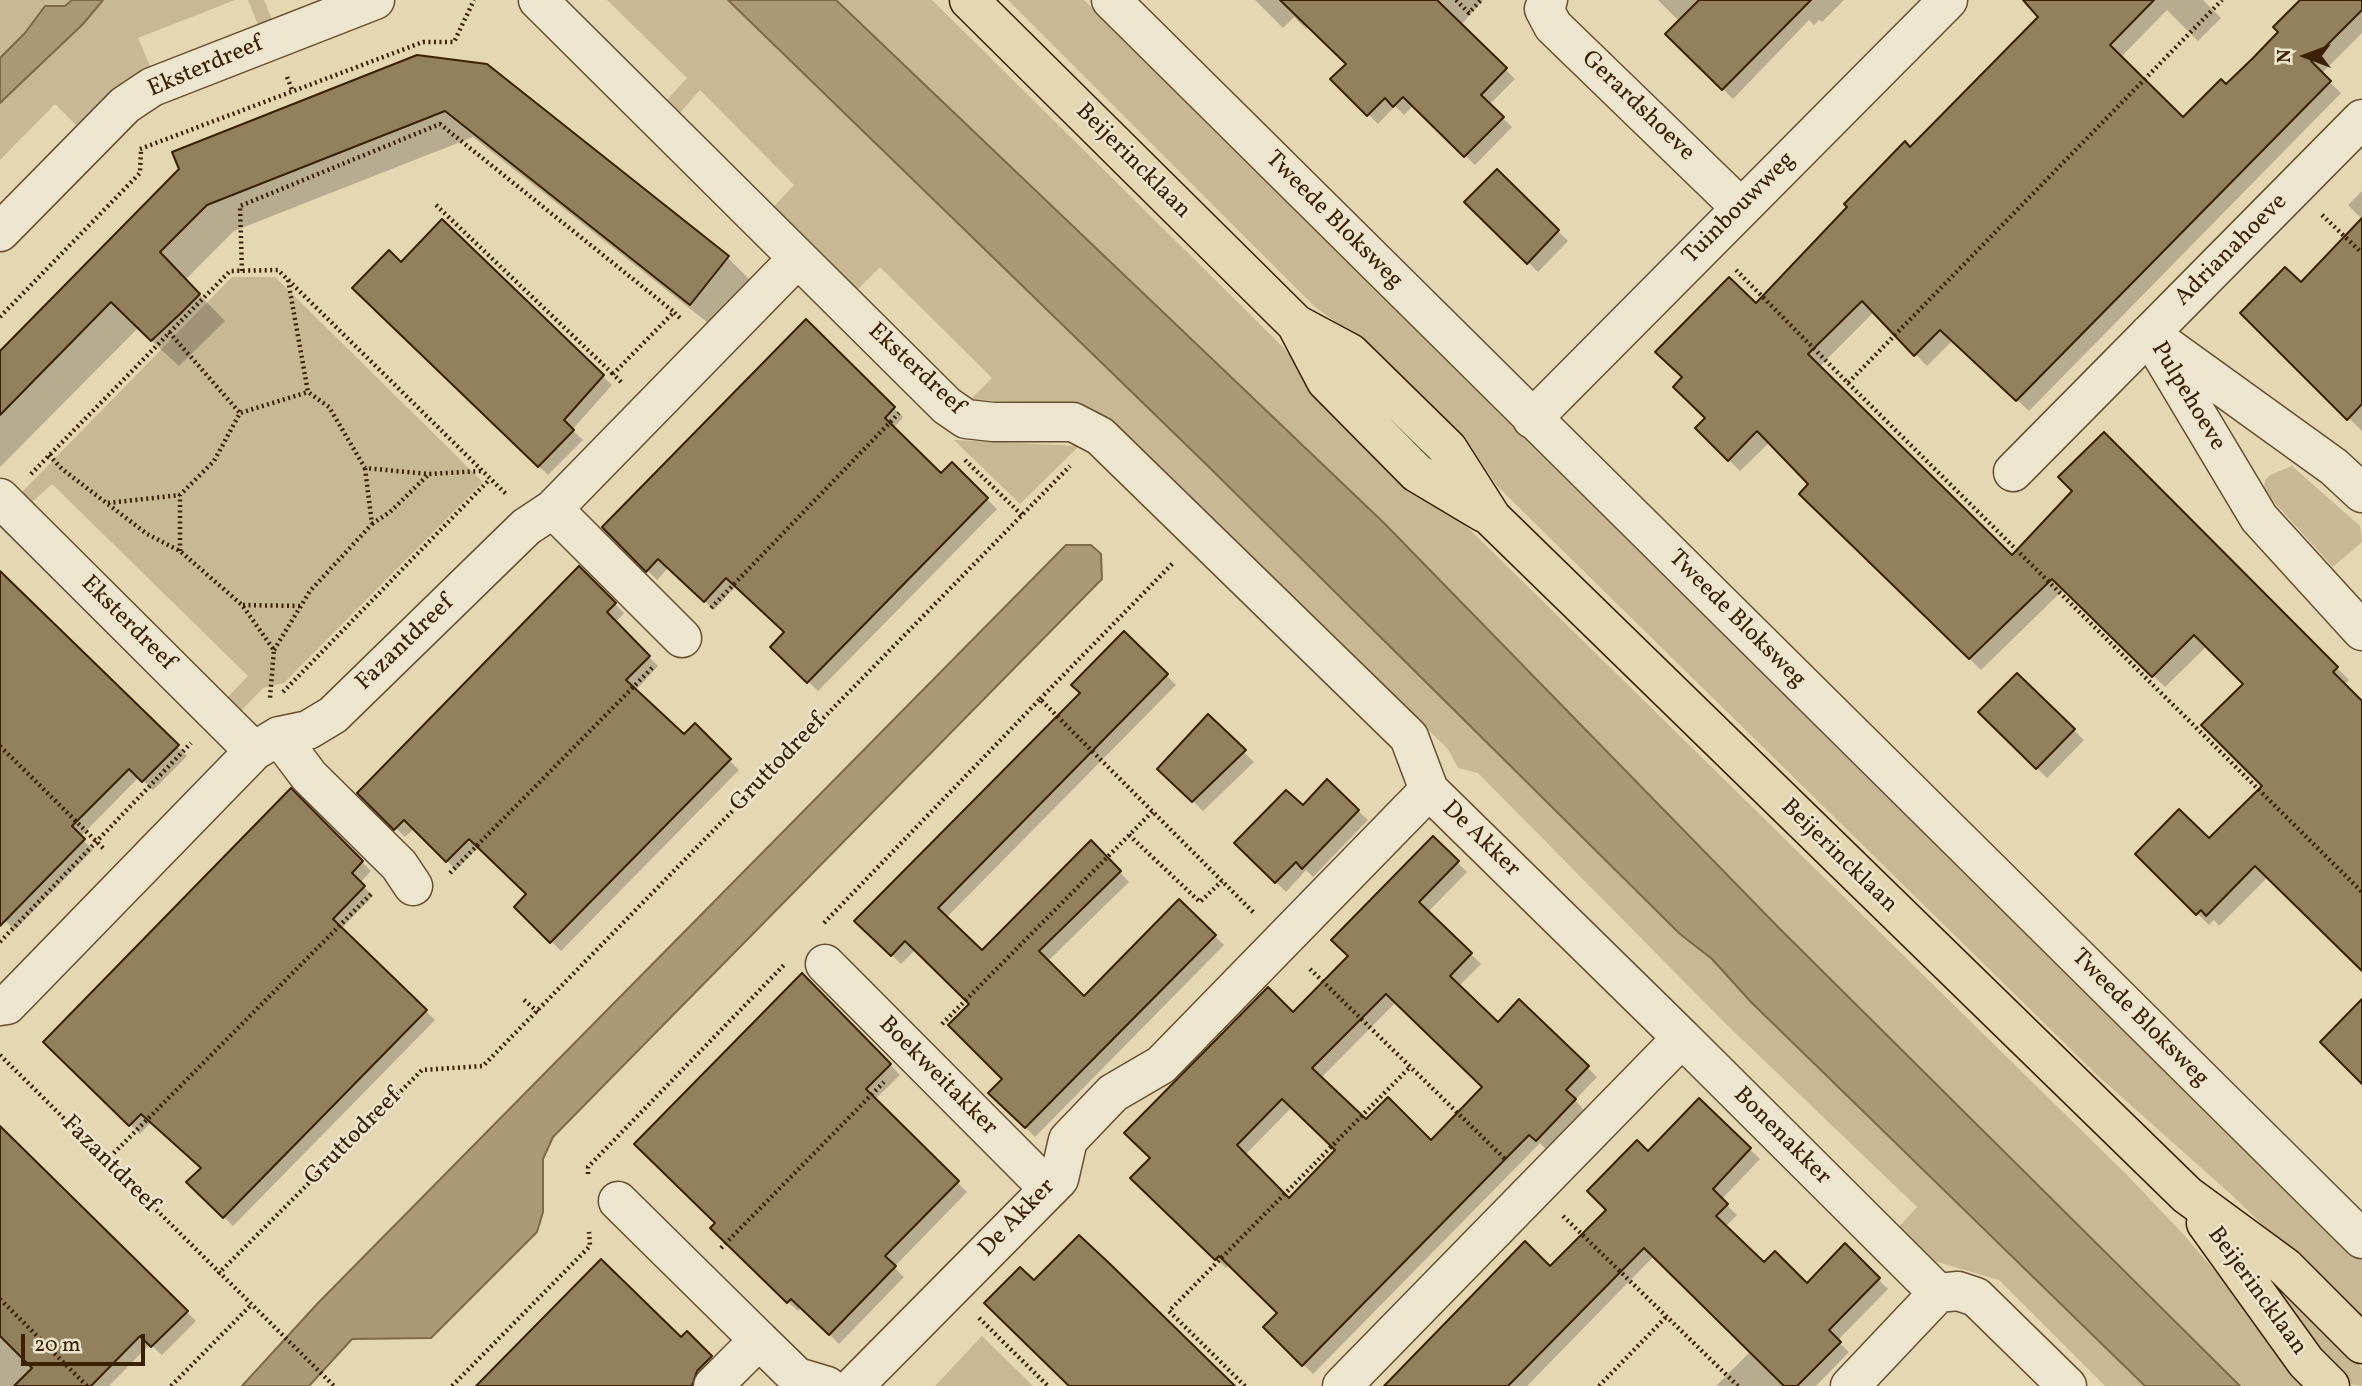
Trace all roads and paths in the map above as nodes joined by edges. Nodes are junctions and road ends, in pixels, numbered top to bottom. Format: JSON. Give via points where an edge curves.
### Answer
{"nodes":[{"id":1,"x":375,"y":0,"type":"edge"},
{"id":2,"x":474,"y":0,"type":"edge"},
{"id":3,"x":538,"y":0,"type":"edge"},
{"id":4,"x":969,"y":0,"type":"edge"},
{"id":5,"x":1111,"y":0,"type":"edge"},
{"id":6,"x":1456,"y":0,"type":"edge"},
{"id":7,"x":1481,"y":0,"type":"edge"},
{"id":8,"x":1548,"y":0,"type":"edge"},
{"id":9,"x":1948,"y":0,"type":"edge"},
{"id":10,"x":2222,"y":0,"type":"edge"},
{"id":11,"x":2362,"y":119,"type":"edge"},
{"id":12,"x":110,"y":120,"type":"junction"},
{"id":13,"x":141,"y":150,"type":"junction"},
{"id":14,"x":2294,"y":188,"type":"junction"},
{"id":15,"x":436,"y":205,"type":"dead end"},
{"id":16,"x":1741,"y":208,"type":"junction"},
{"id":17,"x":0,"y":232,"type":"edge"},
{"id":18,"x":1708,"y":242,"type":"junction"},
{"id":19,"x":2362,"y":253,"type":"edge"},
{"id":20,"x":798,"y":258,"type":"junction"},
{"id":21,"x":242,"y":271,"type":"junction"},
{"id":22,"x":288,"y":278,"type":"junction"},
{"id":23,"x":674,"y":312,"type":"dead end"},
{"id":24,"x":0,"y":317,"type":"edge"},
{"id":25,"x":170,"y":332,"type":"junction"},
{"id":26,"x":2149,"y":334,"type":"junction"},
{"id":27,"x":613,"y":374,"type":"dead end"},
{"id":28,"x":1849,"y":383,"type":"junction"},
{"id":29,"x":308,"y":392,"type":"junction"},
{"id":30,"x":947,"y":406,"type":"junction"},
{"id":31,"x":240,"y":413,"type":"junction"},
{"id":32,"x":1532,"y":419,"type":"junction"},
{"id":33,"x":1100,"y":436,"type":"junction"},
{"id":34,"x":49,"y":456,"type":"junction"},
{"id":35,"x":365,"y":468,"type":"junction"},
{"id":36,"x":482,"y":471,"type":"junction"},
{"id":37,"x":2013,"y":472,"type":"dead end"},
{"id":38,"x":429,"y":474,"type":"junction"},
{"id":39,"x":490,"y":479,"type":"junction"},
{"id":40,"x":2362,"y":493,"type":"edge"},
{"id":41,"x":180,"y":495,"type":"junction"},
{"id":42,"x":2,"y":500,"type":"edge"},
{"id":43,"x":106,"y":503,"type":"junction"},
{"id":44,"x":544,"y":515,"type":"junction"},
{"id":45,"x":1022,"y":515,"type":"junction"},
{"id":46,"x":372,"y":524,"type":"junction"},
{"id":47,"x":1201,"y":534,"type":"junction"},
{"id":48,"x":180,"y":551,"type":"junction"},
{"id":49,"x":242,"y":604,"type":"junction"},
{"id":50,"x":301,"y":606,"type":"junction"},
{"id":51,"x":2362,"y":631,"type":"edge"},
{"id":52,"x":682,"y":638,"type":"dead end"},
{"id":53,"x":274,"y":650,"type":"junction"},
{"id":54,"x":1040,"y":699,"type":"dead end"},
{"id":55,"x":218,"y":715,"type":"junction"},
{"id":56,"x":266,"y":743,"type":"junction"},
{"id":57,"x":0,"y":746,"type":"edge"},
{"id":58,"x":1429,"y":790,"type":"junction"},
{"id":59,"x":1129,"y":835,"type":"dead end"},
{"id":60,"x":97,"y":842,"type":"junction"},
{"id":61,"x":406,"y":876,"type":"joint"},
{"id":62,"x":132,"y":877,"type":"junction"},
{"id":63,"x":1222,"y":881,"type":"dead end"},
{"id":64,"x":2362,"y":892,"type":"edge"},
{"id":65,"x":1281,"y":940,"type":"junction"},
{"id":66,"x":0,"y":942,"type":"edge"},
{"id":67,"x":825,"y":964,"type":"dead end"},
{"id":68,"x":524,"y":1000,"type":"dead end"},
{"id":69,"x":0,"y":1006,"type":"edge"},
{"id":70,"x":538,"y":1012,"type":"junction"},
{"id":71,"x":1682,"y":1038,"type":"junction"},
{"id":72,"x":0,"y":1055,"type":"edge"},
{"id":73,"x":1410,"y":1067,"type":"junction"},
{"id":74,"x":106,"y":1161,"type":"junction"},
{"id":75,"x":1535,"y":1188,"type":"junction"},
{"id":76,"x":1049,"y":1189,"type":"junction"},
{"id":77,"x":2187,"y":1195,"type":"junction"},
{"id":78,"x":618,"y":1201,"type":"dead end"},
{"id":79,"x":2362,"y":1239,"type":"edge"},
{"id":80,"x":218,"y":1274,"type":"junction"},
{"id":81,"x":950,"y":1289,"type":"junction"},
{"id":82,"x":1938,"y":1293,"type":"junction"},
{"id":83,"x":0,"y":1299,"type":"edge"},
{"id":84,"x":251,"y":1305,"type":"junction"},
{"id":85,"x":1667,"y":1317,"type":"junction"},
{"id":86,"x":759,"y":1340,"type":"junction"},
{"id":87,"x":2362,"y":1344,"type":"edge"},
{"id":88,"x":87,"y":1386,"type":"edge"},
{"id":89,"x":171,"y":1386,"type":"edge"},
{"id":90,"x":334,"y":1386,"type":"edge"},
{"id":91,"x":713,"y":1386,"type":"edge"},
{"id":92,"x":827,"y":1386,"type":"edge"},
{"id":93,"x":854,"y":1386,"type":"edge"},
{"id":94,"x":1048,"y":1386,"type":"edge"},
{"id":95,"x":1245,"y":1386,"type":"edge"},
{"id":96,"x":1342,"y":1386,"type":"edge"},
{"id":97,"x":1598,"y":1386,"type":"edge"},
{"id":98,"x":1738,"y":1386,"type":"edge"},
{"id":99,"x":1850,"y":1386,"type":"edge"},
{"id":100,"x":2067,"y":1386,"type":"edge"},
{"id":101,"x":2330,"y":1386,"type":"edge"}],
"edges":[{"from":1,"to":12,"type":"street","name":"Eksterdreef","via":[[152,88]]},
{"from":2,"to":13,"type":"path","via":[[454,42],[423,43]]},
{"from":3,"to":20,"type":"street","name":"Eksterdreef"},
{"from":4,"to":77,"type":"main road","name":"Beijerincklaan","via":[[1296,324],[1326,381],[1417,473],[1492,518]]},
{"from":5,"to":32,"type":"street","name":"Tweede Bloksweg"},
{"from":6,"to":7,"type":"path","via":[[1469,13]]},
{"from":8,"to":16,"type":"street","name":"Gerardshoeve","via":[[1544,9],[1553,26]]},
{"from":9,"to":16,"type":"street","name":"Tuinbouwweg"},
{"from":10,"to":28,"type":"path"},
{"from":11,"to":14,"type":"street","name":"Adrianahoeve"},
{"from":12,"to":13,"type":"path"},
{"from":12,"to":17,"type":"street","name":"Eksterdreef"},
{"from":13,"to":24,"type":"path","via":[[140,173]]},
{"from":14,"to":19,"type":"path"},
{"from":14,"to":26,"type":"street","name":"Adrianahoeve"},
{"from":15,"to":27,"type":"path"},
{"from":16,"to":18,"type":"street","name":"Tuinbouwweg"},
{"from":18,"to":28,"type":"path"},
{"from":18,"to":32,"type":"street","name":"Tuinbouwweg"},
{"from":20,"to":30,"type":"street","name":"Eksterdreef"},
{"from":20,"to":44,"type":"street","name":"Fazantdreef"},
{"from":21,"to":22,"type":"path","via":[[278,270]]},
{"from":21,"to":23,"type":"path","via":[[240,206],[440,124]]},
{"from":21,"to":25,"type":"path","via":[[230,271]]},
{"from":22,"to":29,"type":"path"},
{"from":22,"to":36,"type":"path"},
{"from":25,"to":31,"type":"path"},
{"from":25,"to":34,"type":"path"},
{"from":26,"to":37,"type":"street","name":"Adrianahoeve"},
{"from":26,"to":40,"type":"street","name":"Pulpehoeve","via":[[2334,467]]},
{"from":26,"to":51,"type":"street","name":"Pulpehoeve","via":[[2259,518]]},
{"from":28,"to":64,"type":"path"},
{"from":29,"to":31,"type":"path"},
{"from":29,"to":35,"type":"path","via":[[329,407]]},
{"from":30,"to":33,"type":"street","name":"Eksterdreef","via":[[966,419],[1073,422]]},
{"from":30,"to":45,"type":"path","via":[[947,443]]},
{"from":31,"to":41,"type":"path","via":[[214,461]]},
{"from":32,"to":79,"type":"street","name":"Tweede Bloksweg"},
{"from":33,"to":45,"type":"path","name":"Gruttodreef"},
{"from":33,"to":47,"type":"street","name":"Eksterdreef"},
{"from":34,"to":42,"type":"path"},
{"from":34,"to":43,"type":"path"},
{"from":35,"to":38,"type":"path"},
{"from":35,"to":46,"type":"path"},
{"from":36,"to":38,"type":"path"},
{"from":36,"to":39,"type":"path"},
{"from":38,"to":46,"type":"path"},
{"from":39,"to":44,"type":"path"},
{"from":39,"to":53,"type":"path","via":[[270,706]]},
{"from":41,"to":43,"type":"path"},
{"from":41,"to":48,"type":"path"},
{"from":42,"to":55,"type":"street","name":"Eksterdreef"},
{"from":43,"to":48,"type":"path","via":[[147,534]]},
{"from":44,"to":52,"type":"street"},
{"from":44,"to":56,"type":"street","name":"Fazantdreef","via":[[333,715],[308,730]]},
{"from":45,"to":70,"type":"path","name":"Gruttodreef"},
{"from":46,"to":50,"type":"path"},
{"from":47,"to":54,"type":"path"},
{"from":47,"to":58,"type":"street","name":"Eksterdreef","via":[[1409,737]]},
{"from":48,"to":49,"type":"path"},
{"from":49,"to":50,"type":"path"},
{"from":49,"to":53,"type":"path"},
{"from":50,"to":53,"type":"path"},
{"from":55,"to":56,"type":"street","name":"Eksterdreef"},
{"from":55,"to":60,"type":"path"},
{"from":56,"to":61,"type":"street","via":[[309,776]]},
{"from":56,"to":62,"type":"street"},
{"from":57,"to":60,"type":"path"},
{"from":58,"to":65,"type":"street","name":"De Akker"},
{"from":58,"to":71,"type":"street","name":"De Akker"},
{"from":59,"to":63,"type":"path","via":[[1200,902]]},
{"from":60,"to":62,"type":"path"},
{"from":60,"to":66,"type":"path"},
{"from":61,"to":74,"type":"path"},
{"from":62,"to":69,"type":"street","via":[[7,1005]]},
{"from":65,"to":73,"type":"path"},
{"from":65,"to":76,"type":"street","name":"De Akker","via":[[1161,1065],[1113,1093],[1068,1140],[1059,1179]]},
{"from":67,"to":76,"type":"street","name":"Boekweitakker"},
{"from":68,"to":70,"type":"path"},
{"from":70,"to":80,"type":"path","name":"Gruttodreef","via":[[484,1066],[422,1070]]},
{"from":71,"to":75,"type":"street"},
{"from":71,"to":82,"type":"street","name":"Bonenakker"},
{"from":72,"to":74,"type":"path","name":"Fazantdreef"},
{"from":73,"to":75,"type":"path"},
{"from":73,"to":95,"type":"path","via":[[1169,1311]]},
{"from":74,"to":80,"type":"path","name":"Fazantdreef"},
{"from":75,"to":85,"type":"path"},
{"from":75,"to":96,"type":"street"},
{"from":76,"to":81,"type":"street","name":"De Akker"},
{"from":77,"to":87,"type":"main road","name":"Beijerincklaan","via":[[2285,1267]]},
{"from":77,"to":101,"type":"main road","name":"Beijerincklaan","via":[[2306,1362]]},
{"from":78,"to":86,"type":"street"},
{"from":80,"to":84,"type":"path","name":"Fazantdreef"},
{"from":81,"to":93,"type":"street","name":"De Akker"},
{"from":81,"to":94,"type":"path"},
{"from":82,"to":99,"type":"street"},
{"from":82,"to":100,"type":"street","via":[[1958,1291],[1976,1297]]},
{"from":83,"to":88,"type":"path"},
{"from":84,"to":89,"type":"path"},
{"from":84,"to":90,"type":"path","name":"Fazantdreef"},
{"from":85,"to":97,"type":"path"},
{"from":85,"to":98,"type":"path"},
{"from":86,"to":91,"type":"street"},
{"from":86,"to":92,"type":"street","via":[[797,1377]]}]}
